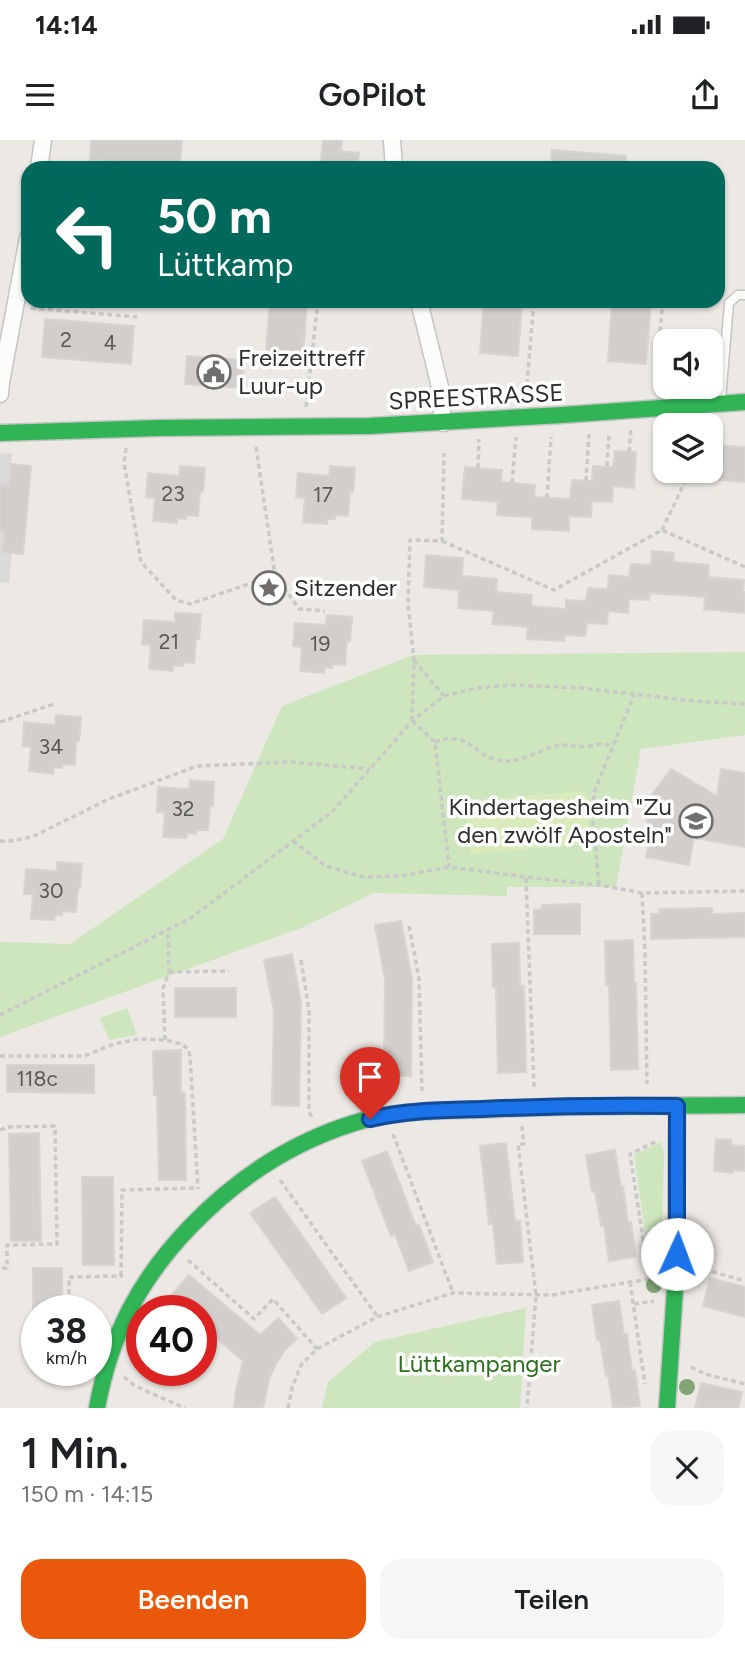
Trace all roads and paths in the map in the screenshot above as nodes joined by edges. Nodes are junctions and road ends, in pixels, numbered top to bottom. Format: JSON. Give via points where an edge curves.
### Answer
{"nodes":[{"id":1,"x":43,"y":140,"type":"edge"},
{"id":2,"x":392,"y":140,"type":"edge"},
{"id":3,"x":40,"y":161,"type":"edge"},
{"id":4,"x":394,"y":161,"type":"edge"},
{"id":5,"x":21,"y":275,"type":"edge"},
{"id":6,"x":745,"y":295,"type":"edge"},
{"id":7,"x":37,"y":308,"type":"edge"},
{"id":8,"x":317,"y":308,"type":"edge"},
{"id":9,"x":421,"y":308,"type":"edge"},
{"id":10,"x":533,"y":308,"type":"edge"},
{"id":11,"x":662,"y":308,"type":"edge"},
{"id":12,"x":137,"y":317,"type":"dead end"},
{"id":13,"x":660,"y":329,"type":"edge"},
{"id":14,"x":527,"y":384,"type":"dead end"},
{"id":15,"x":0,"y":394,"type":"edge"},
{"id":16,"x":721,"y":402,"type":"junction"},
{"id":17,"x":745,"y":402,"type":"edge"},
{"id":18,"x":305,"y":412,"type":"dead end"},
{"id":19,"x":443,"y":423,"type":"junction"},
{"id":20,"x":610,"y":424,"type":"dead end"},
{"id":21,"x":589,"y":426,"type":"dead end"},
{"id":22,"x":631,"y":428,"type":"dead end"},
{"id":23,"x":551,"y":429,"type":"dead end"},
{"id":24,"x":516,"y":432,"type":"dead end"},
{"id":25,"x":0,"y":433,"type":"edge"},
{"id":26,"x":480,"y":435,"type":"dead end"},
{"id":27,"x":256,"y":441,"type":"dead end"},
{"id":28,"x":126,"y":443,"type":"dead end"},
{"id":29,"x":629,"y":452,"type":"dead end"},
{"id":30,"x":444,"y":453,"type":"dead end"},
{"id":31,"x":607,"y":466,"type":"dead end"},
{"id":32,"x":478,"y":468,"type":"dead end"},
{"id":33,"x":586,"y":481,"type":"dead end"},
{"id":34,"x":512,"y":483,"type":"dead end"},
{"id":35,"x":684,"y":483,"type":"edge"},
{"id":36,"x":547,"y":498,"type":"dead end"},
{"id":37,"x":662,"y":530,"type":"junction"},
{"id":38,"x":442,"y":541,"type":"junction"},
{"id":39,"x":745,"y":567,"type":"edge"},
{"id":40,"x":275,"y":575,"type":"junction"},
{"id":41,"x":325,"y":611,"type":"dead end"},
{"id":42,"x":414,"y":660,"type":"junction"},
{"id":43,"x":635,"y":695,"type":"junction"},
{"id":44,"x":444,"y":696,"type":"junction"},
{"id":45,"x":54,"y":704,"type":"dead end"},
{"id":46,"x":745,"y":704,"type":"edge"},
{"id":47,"x":412,"y":721,"type":"junction"},
{"id":48,"x":0,"y":722,"type":"edge"},
{"id":49,"x":435,"y":741,"type":"junction"},
{"id":50,"x":613,"y":747,"type":"junction"},
{"id":51,"x":370,"y":769,"type":"junction"},
{"id":52,"x":0,"y":841,"type":"edge"},
{"id":53,"x":293,"y":841,"type":"junction"},
{"id":54,"x":449,"y":867,"type":"junction"},
{"id":55,"x":526,"y":877,"type":"junction"},
{"id":56,"x":599,"y":884,"type":"junction"},
{"id":57,"x":745,"y":891,"type":"edge"},
{"id":58,"x":642,"y":892,"type":"junction"},
{"id":59,"x":409,"y":926,"type":"dead end"},
{"id":60,"x":168,"y":930,"type":"junction"},
{"id":61,"x":301,"y":960,"type":"dead end"},
{"id":62,"x":229,"y":971,"type":"dead end"},
{"id":63,"x":169,"y":972,"type":"junction"},
{"id":64,"x":0,"y":1015,"type":"edge"},
{"id":65,"x":165,"y":1040,"type":"junction"},
{"id":66,"x":0,"y":1056,"type":"edge"},
{"id":67,"x":647,"y":1093,"type":"dead end"},
{"id":68,"x":535,"y":1096,"type":"dead end"},
{"id":69,"x":422,"y":1097,"type":"dead end"},
{"id":70,"x":745,"y":1105,"type":"edge"},
{"id":71,"x":677,"y":1106,"type":"junction"},
{"id":72,"x":314,"y":1122,"type":"dead end"},
{"id":73,"x":0,"y":1130,"type":"edge"},
{"id":74,"x":523,"y":1130,"type":"dead end"},
{"id":75,"x":393,"y":1133,"type":"dead end"},
{"id":76,"x":664,"y":1137,"type":"dead end"},
{"id":77,"x":274,"y":1172,"type":"dead end"},
{"id":78,"x":197,"y":1188,"type":"junction"},
{"id":79,"x":208,"y":1193,"type":"dead end"},
{"id":80,"x":180,"y":1253,"type":"dead end"},
{"id":81,"x":665,"y":1255,"type":"dead end"},
{"id":82,"x":693,"y":1266,"type":"dead end"},
{"id":83,"x":0,"y":1268,"type":"edge"},
{"id":84,"x":121,"y":1276,"type":"junction"},
{"id":85,"x":133,"y":1276,"type":"dead end"},
{"id":86,"x":651,"y":1279,"type":"dead end"},
{"id":87,"x":745,"y":1281,"type":"edge"},
{"id":88,"x":630,"y":1282,"type":"junction"},
{"id":89,"x":453,"y":1293,"type":"junction"},
{"id":90,"x":69,"y":1295,"type":"edge"},
{"id":91,"x":536,"y":1295,"type":"junction"},
{"id":92,"x":663,"y":1300,"type":"dead end"},
{"id":93,"x":634,"y":1304,"type":"junction"},
{"id":94,"x":377,"y":1317,"type":"junction"},
{"id":95,"x":317,"y":1349,"type":"junction"},
{"id":96,"x":689,"y":1366,"type":"dead end"},
{"id":97,"x":117,"y":1371,"type":"dead end"},
{"id":98,"x":745,"y":1384,"type":"edge"},
{"id":99,"x":647,"y":1395,"type":"dead end"},
{"id":100,"x":97,"y":1408,"type":"edge"},
{"id":101,"x":185,"y":1408,"type":"edge"},
{"id":102,"x":288,"y":1408,"type":"edge"},
{"id":103,"x":527,"y":1408,"type":"edge"},
{"id":104,"x":667,"y":1408,"type":"edge"}],
"edges":[{"from":1,"to":3,"type":"street"},
{"from":2,"to":4,"type":"street"},
{"from":5,"to":15,"type":"street"},
{"from":6,"to":16,"type":"lane","via":[[729,303]]},
{"from":7,"to":12,"type":"path"},
{"from":8,"to":18,"type":"path"},
{"from":9,"to":19,"type":"street","via":[[440,387]]},
{"from":10,"to":14,"type":"path"},
{"from":11,"to":13,"type":"path"},
{"from":16,"to":17,"type":"street","name":"SPREESTRASSE"},
{"from":16,"to":19,"type":"street","name":"SPREESTRASSE"},
{"from":19,"to":25,"type":"street","name":"SPREESTRASSE"},
{"from":20,"to":31,"type":"path"},
{"from":21,"to":33,"type":"path"},
{"from":22,"to":29,"type":"path"},
{"from":23,"to":36,"type":"path"},
{"from":24,"to":34,"type":"path"},
{"from":26,"to":32,"type":"path"},
{"from":27,"to":40,"type":"path"},
{"from":28,"to":40,"type":"path","via":[[124,463],[141,562],[176,600],[190,604]]},
{"from":30,"to":38,"type":"path"},
{"from":35,"to":37,"type":"path"},
{"from":37,"to":38,"type":"path","via":[[554,590]]},
{"from":37,"to":39,"type":"path"},
{"from":38,"to":42,"type":"path","via":[[410,540],[408,603]]},
{"from":40,"to":41,"type":"path","via":[[299,609]]},
{"from":42,"to":44,"type":"path"},
{"from":42,"to":47,"type":"path"},
{"from":43,"to":44,"type":"path","via":[[511,685]]},
{"from":43,"to":46,"type":"path"},
{"from":43,"to":50,"type":"path"},
{"from":44,"to":47,"type":"path"},
{"from":45,"to":48,"type":"path"},
{"from":47,"to":49,"type":"path"},
{"from":47,"to":51,"type":"path"},
{"from":49,"to":50,"type":"path","via":[[455,737],[493,759],[509,761],[558,745]]},
{"from":49,"to":54,"type":"path"},
{"from":50,"to":56,"type":"path","via":[[595,790],[592,813]]},
{"from":51,"to":52,"type":"path","via":[[290,762],[197,766],[109,799],[32,837]]},
{"from":51,"to":53,"type":"path","via":[[332,812]]},
{"from":53,"to":54,"type":"path","via":[[326,866],[363,877]]},
{"from":53,"to":60,"type":"path","via":[[191,918]]},
{"from":54,"to":55,"type":"path"},
{"from":55,"to":56,"type":"path"},
{"from":55,"to":68,"type":"path"},
{"from":56,"to":58,"type":"path"},
{"from":57,"to":58,"type":"path"},
{"from":58,"to":67,"type":"path"},
{"from":59,"to":69,"type":"path","via":[[419,978]]},
{"from":60,"to":63,"type":"path"},
{"from":60,"to":64,"type":"path"},
{"from":61,"to":72,"type":"path","via":[[309,1010],[309,1112]]},
{"from":62,"to":63,"type":"path"},
{"from":63,"to":65,"type":"path","via":[[163,988]]},
{"from":65,"to":66,"type":"path","via":[[139,1039],[84,1056]]},
{"from":65,"to":78,"type":"path","via":[[182,1044],[190,1056]]},
{"from":70,"to":71,"type":"street"},
{"from":71,"to":100,"type":"street","via":[[386,1115],[320,1136],[267,1163],[217,1199],[153,1269],[114,1343]]},
{"from":71,"to":104,"type":"street","via":[[677,1264]]},
{"from":73,"to":83,"type":"path","via":[[55,1126],[57,1244],[7,1245],[7,1268]]},
{"from":74,"to":91,"type":"path","via":[[524,1144],[518,1144]]},
{"from":75,"to":89,"type":"path"},
{"from":76,"to":81,"type":"path","via":[[630,1154],[646,1258]]},
{"from":77,"to":94,"type":"path"},
{"from":78,"to":79,"type":"path"},
{"from":78,"to":84,"type":"path","via":[[122,1189]]},
{"from":80,"to":95,"type":"path","via":[[254,1319],[273,1299]]},
{"from":82,"to":87,"type":"path"},
{"from":84,"to":85,"type":"path"},
{"from":84,"to":90,"type":"path","via":[[69,1277]]},
{"from":86,"to":88,"type":"path"},
{"from":88,"to":91,"type":"path"},
{"from":88,"to":93,"type":"path"},
{"from":89,"to":91,"type":"path"},
{"from":89,"to":94,"type":"path"},
{"from":91,"to":103,"type":"path"},
{"from":92,"to":93,"type":"path"},
{"from":93,"to":99,"type":"path"},
{"from":94,"to":95,"type":"path"},
{"from":95,"to":102,"type":"path","via":[[301,1365]]},
{"from":96,"to":98,"type":"path"},
{"from":97,"to":101,"type":"path","via":[[135,1386]]}]}
